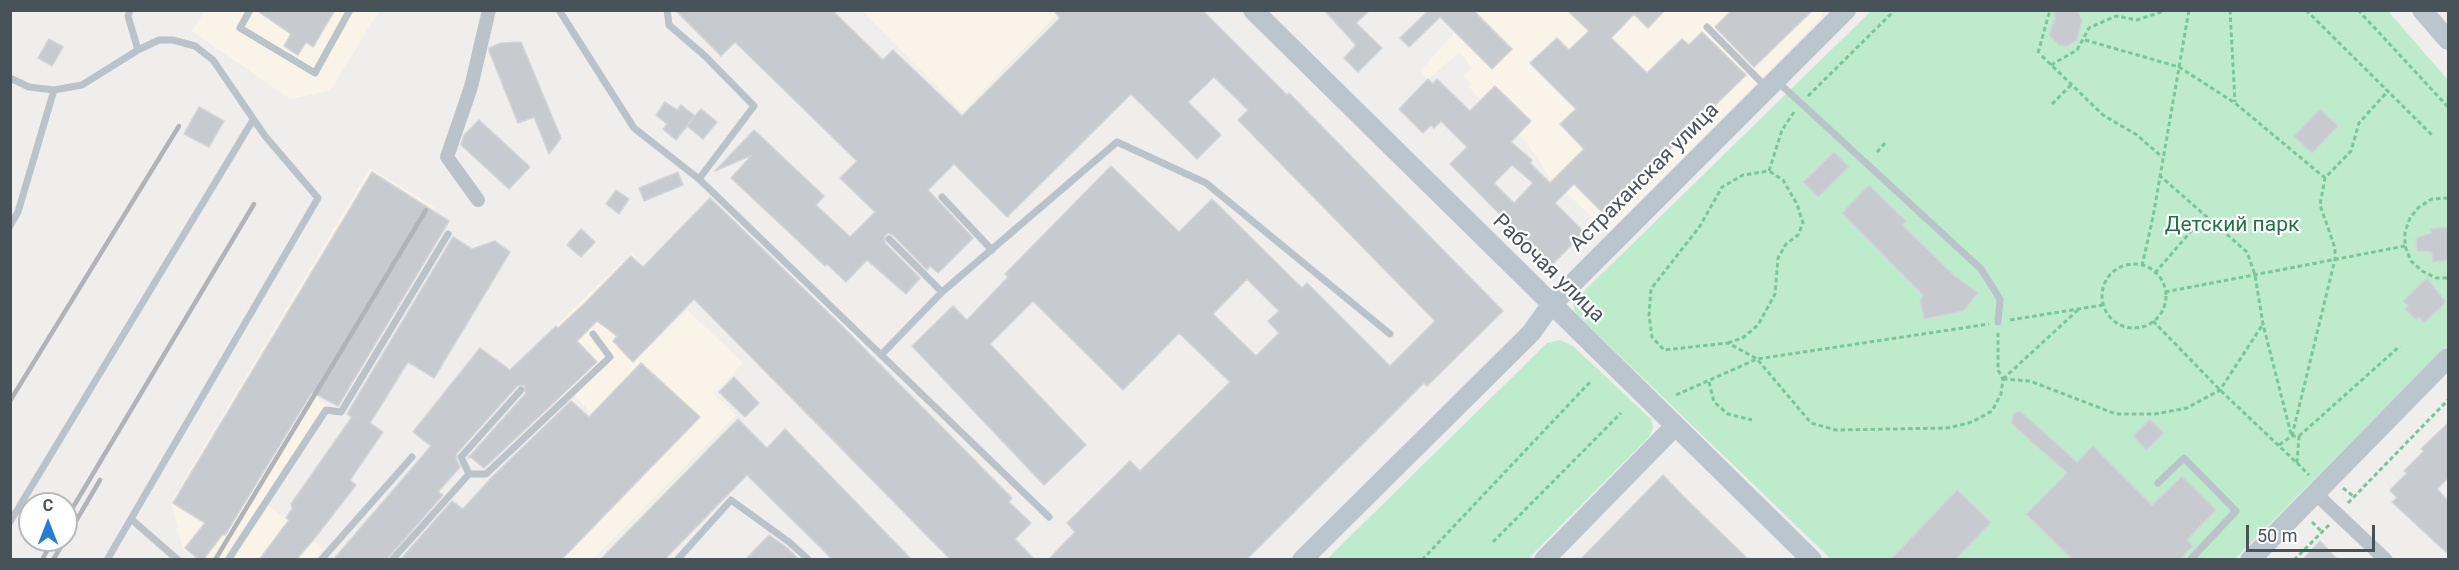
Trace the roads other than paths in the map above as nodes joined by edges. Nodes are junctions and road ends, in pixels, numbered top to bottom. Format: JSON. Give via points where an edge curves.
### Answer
{"nodes":[{"id":1,"x":130,"y":10,"type":"edge"},
{"id":2,"x":250,"y":10,"type":"edge"},
{"id":3,"x":351,"y":10,"type":"edge"},
{"id":4,"x":489,"y":10,"type":"edge"},
{"id":5,"x":559,"y":10,"type":"edge"},
{"id":6,"x":667,"y":10,"type":"edge"},
{"id":7,"x":1253,"y":10,"type":"edge"},
{"id":8,"x":2422,"y":10,"type":"edge"},
{"id":9,"x":1840,"y":13,"type":"edge"},
{"id":10,"x":1707,"y":27,"type":"dead end"},
{"id":11,"x":2446,"y":32,"type":"edge"},
{"id":12,"x":138,"y":50,"type":"junction"},
{"id":13,"x":10,"y":78,"type":"edge"},
{"id":14,"x":1772,"y":85,"type":"junction"},
{"id":15,"x":54,"y":90,"type":"junction"},
{"id":16,"x":253,"y":120,"type":"junction"},
{"id":17,"x":699,"y":179,"type":"junction"},
{"id":18,"x":942,"y":197,"type":"dead end"},
{"id":19,"x":478,"y":200,"type":"dead end"},
{"id":20,"x":10,"y":226,"type":"edge"},
{"id":21,"x":448,"y":234,"type":"dead end"},
{"id":22,"x":889,"y":239,"type":"dead end"},
{"id":23,"x":992,"y":250,"type":"junction"},
{"id":24,"x":942,"y":292,"type":"junction"},
{"id":25,"x":1551,"y":305,"type":"junction"},
{"id":26,"x":1998,"y":322,"type":"road end"},
{"id":27,"x":593,"y":334,"type":"dead end"},
{"id":28,"x":1390,"y":334,"type":"dead end"},
{"id":29,"x":881,"y":354,"type":"junction"},
{"id":30,"x":2448,"y":358,"type":"edge"},
{"id":31,"x":521,"y":390,"type":"dead end"},
{"id":32,"x":1675,"y":426,"type":"junction"},
{"id":33,"x":412,"y":457,"type":"dead end"},
{"id":34,"x":469,"y":474,"type":"junction"},
{"id":35,"x":2158,"y":483,"type":"dead end"},
{"id":36,"x":2316,"y":494,"type":"junction"},
{"id":37,"x":1049,"y":517,"type":"dead end"},
{"id":38,"x":131,"y":519,"type":"junction"},
{"id":39,"x":10,"y":522,"type":"edge"},
{"id":40,"x":2379,"y":557,"type":"edge"},
{"id":41,"x":107,"y":560,"type":"edge"},
{"id":42,"x":178,"y":560,"type":"edge"},
{"id":43,"x":228,"y":560,"type":"edge"},
{"id":44,"x":321,"y":560,"type":"edge"},
{"id":45,"x":392,"y":560,"type":"edge"},
{"id":46,"x":677,"y":560,"type":"edge"},
{"id":47,"x":808,"y":560,"type":"edge"},
{"id":48,"x":1302,"y":560,"type":"edge"},
{"id":49,"x":1544,"y":560,"type":"edge"},
{"id":50,"x":1812,"y":560,"type":"edge"},
{"id":51,"x":2190,"y":560,"type":"edge"},
{"id":52,"x":2250,"y":560,"type":"edge"}],
"edges":[{"from":1,"to":12,"type":"lane","via":[[128,16]]},
{"from":2,"to":3,"type":"lane","via":[[240,28],[315,72]]},
{"from":4,"to":19,"type":"street","via":[[471,87],[447,157]]},
{"from":5,"to":17,"type":"lane","via":[[634,128]]},
{"from":6,"to":17,"type":"lane","via":[[669,25],[754,106]]},
{"from":7,"to":25,"type":"main road","name":"Рабочая улица"},
{"from":8,"to":11,"type":"main road"},
{"from":9,"to":14,"type":"main road","name":"Астраханская улица"},
{"from":10,"to":14,"type":"lane"},
{"from":12,"to":15,"type":"lane","via":[[82,85]]},
{"from":12,"to":16,"type":"lane","via":[[159,40],[195,46],[213,60]]},
{"from":13,"to":15,"type":"lane","via":[[29,87]]},
{"from":14,"to":25,"type":"main road","name":"Астраханская улица"},
{"from":14,"to":26,"type":"lane","via":[[1800,104],[1981,268],[2000,299]]},
{"from":15,"to":20,"type":"lane","via":[[18,212]]},
{"from":16,"to":38,"type":"lane","via":[[318,198]]},
{"from":16,"to":39,"type":"lane"},
{"from":17,"to":29,"type":"lane"},
{"from":18,"to":23,"type":"lane"},
{"from":21,"to":43,"type":"lane","via":[[341,412],[326,410]]},
{"from":22,"to":24,"type":"lane"},
{"from":23,"to":24,"type":"lane"},
{"from":23,"to":28,"type":"lane","via":[[1117,142],[1206,183]]},
{"from":24,"to":29,"type":"lane"},
{"from":25,"to":32,"type":"main road","name":"Рабочая улица"},
{"from":25,"to":48,"type":"main road","name":"Астраханская улица","via":[[1532,333]]},
{"from":27,"to":34,"type":"lane","via":[[610,357],[486,474]]},
{"from":29,"to":37,"type":"lane"},
{"from":30,"to":36,"type":"main road"},
{"from":31,"to":34,"type":"lane","via":[[461,457]]},
{"from":32,"to":49,"type":"main road"},
{"from":32,"to":50,"type":"main road","name":"Рабочая улица"},
{"from":33,"to":44,"type":"lane"},
{"from":34,"to":45,"type":"lane"},
{"from":35,"to":51,"type":"lane","via":[[2184,458],[2236,511]]},
{"from":36,"to":40,"type":"street"},
{"from":36,"to":52,"type":"main road"},
{"from":38,"to":41,"type":"lane"},
{"from":38,"to":42,"type":"lane"},
{"from":46,"to":47,"type":"lane","via":[[731,500]]}]}
